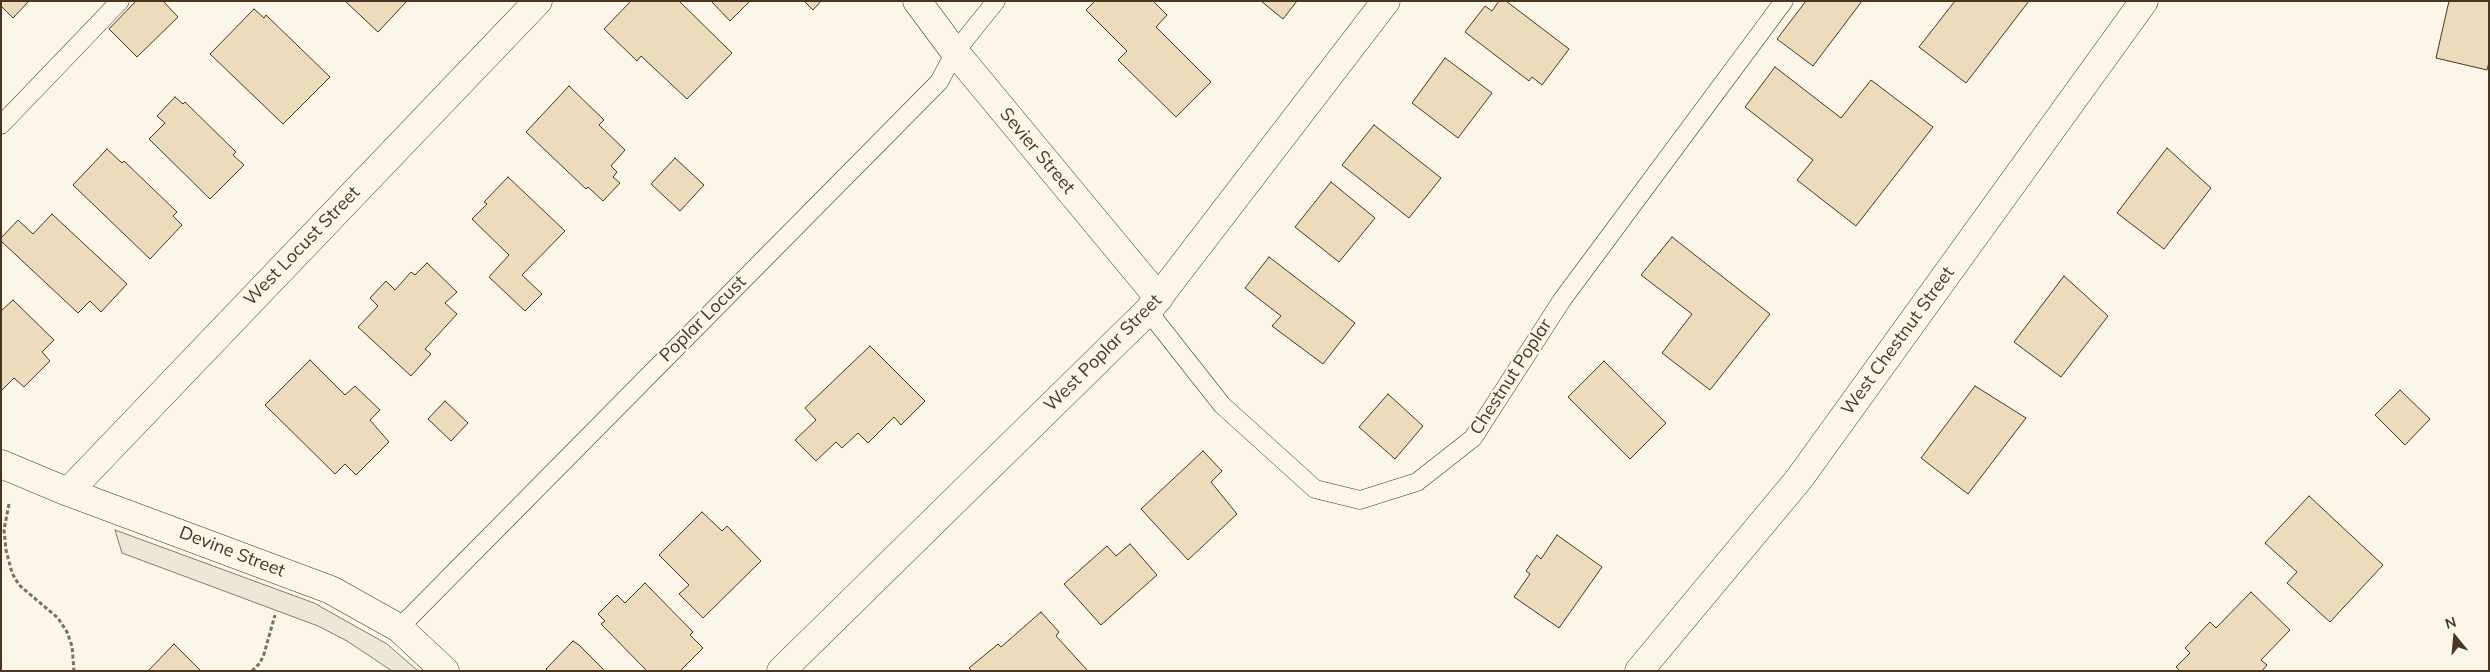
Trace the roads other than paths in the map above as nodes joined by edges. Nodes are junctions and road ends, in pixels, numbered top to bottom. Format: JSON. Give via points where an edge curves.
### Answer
{"nodes":[{"id":1,"x":120,"y":1,"type":"edge"},
{"id":2,"x":538,"y":1,"type":"edge"},
{"id":3,"x":917,"y":1,"type":"edge"},
{"id":4,"x":996,"y":1,"type":"edge"},
{"id":5,"x":1386,"y":1,"type":"edge"},
{"id":6,"x":1784,"y":1,"type":"edge"},
{"id":7,"x":2144,"y":1,"type":"edge"},
{"id":8,"x":954,"y":52,"type":"junction"},
{"id":9,"x":1,"y":125,"type":"edge"},
{"id":10,"x":1153,"y":304,"type":"junction"},
{"id":11,"x":1,"y":464,"type":"edge"},
{"id":12,"x":68,"y":492,"type":"junction"},
{"id":13,"x":399,"y":628,"type":"junction"},
{"id":14,"x":445,"y":671,"type":"edge"},
{"id":15,"x":781,"y":671,"type":"edge"},
{"id":16,"x":1639,"y":671,"type":"edge"}],
"edges":[{"from":1,"to":9,"type":"lane"},
{"from":2,"to":12,"type":"street","name":"West Locust Street"},
{"from":3,"to":8,"type":"street","name":"Sevier Street"},
{"from":4,"to":8,"type":"lane","name":"Poplar Locust"},
{"from":5,"to":10,"type":"street","name":"West Poplar Street"},
{"from":6,"to":10,"type":"lane","name":"Chestnut Poplar","via":[[1562,300],[1472,438],[1417,482],[1360,500],[1315,489],[1222,405]]},
{"from":7,"to":16,"type":"street","name":"West Chestnut Street","via":[[1799,479]]},
{"from":8,"to":10,"type":"street","name":"Sevier Street"},
{"from":8,"to":13,"type":"lane","name":"Poplar Locust","via":[[939,82]]},
{"from":10,"to":15,"type":"street","name":"West Poplar Street"},
{"from":11,"to":12,"type":"street","name":"Devine Street"},
{"from":12,"to":13,"type":"street","name":"Devine Street","via":[[331,590]]},
{"from":13,"to":14,"type":"street","name":"Devine Street"}]}
